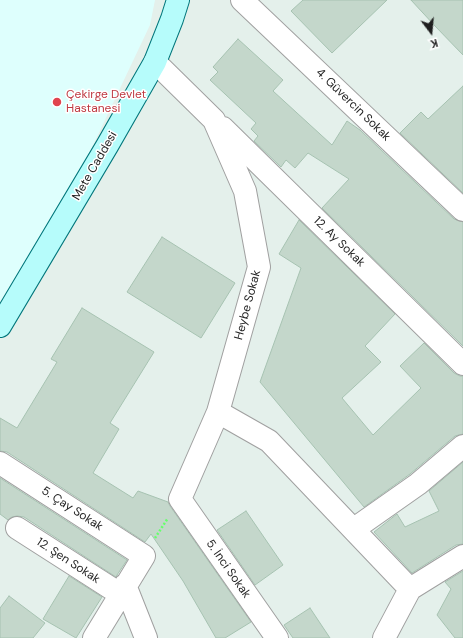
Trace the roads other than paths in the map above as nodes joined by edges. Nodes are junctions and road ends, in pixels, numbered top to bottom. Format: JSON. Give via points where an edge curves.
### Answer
{"nodes":[{"id":1,"x":178,"y":0,"type":"edge"},
{"id":2,"x":242,"y":0,"type":"edge"},
{"id":3,"x":155,"y":62,"type":"junction"},
{"id":4,"x":214,"y":120,"type":"junction"},
{"id":5,"x":463,"y":210,"type":"edge"},
{"id":6,"x":0,"y":326,"type":"edge"},
{"id":7,"x":463,"y":364,"type":"edge"},
{"id":8,"x":218,"y":412,"type":"junction"},
{"id":9,"x":463,"y":446,"type":"edge"},
{"id":10,"x":0,"y":463,"type":"edge"},
{"id":11,"x":180,"y":499,"type":"joint"},
{"id":12,"x":17,"y":528,"type":"dead end"},
{"id":13,"x":354,"y":529,"type":"junction"},
{"id":14,"x":463,"y":556,"type":"edge"},
{"id":15,"x":410,"y":589,"type":"junction"},
{"id":16,"x":123,"y":590,"type":"junction"},
{"id":17,"x":94,"y":638,"type":"edge"},
{"id":18,"x":146,"y":638,"type":"edge"},
{"id":19,"x":277,"y":638,"type":"edge"},
{"id":20,"x":384,"y":638,"type":"edge"}],
"edges":[{"from":1,"to":3,"type":"street","name":"Mete Caddesi"},
{"from":2,"to":5,"type":"street","name":"4. Güvercin Sokak"},
{"from":3,"to":4,"type":"street","name":"Heybe Sokak"},
{"from":3,"to":6,"type":"street","name":"Mete Caddesi"},
{"from":4,"to":7,"type":"street","name":"12. Ay Sokak"},
{"from":4,"to":8,"type":"street","name":"Heybe Sokak","via":[[245,191],[259,267]]},
{"from":8,"to":11,"type":"street","name":"Heybe Sokak"},
{"from":8,"to":13,"type":"street","via":[[269,441]]},
{"from":9,"to":13,"type":"street","via":[[418,484]]},
{"from":10,"to":16,"type":"street","name":"5. Çay Sokak","via":[[144,556]]},
{"from":11,"to":19,"type":"street","name":"5. İnci Sokak"},
{"from":12,"to":16,"type":"street","name":"12. Şen Sokak"},
{"from":13,"to":15,"type":"street"},
{"from":14,"to":15,"type":"street"},
{"from":15,"to":20,"type":"street"},
{"from":16,"to":17,"type":"street"},
{"from":16,"to":18,"type":"street"}]}
